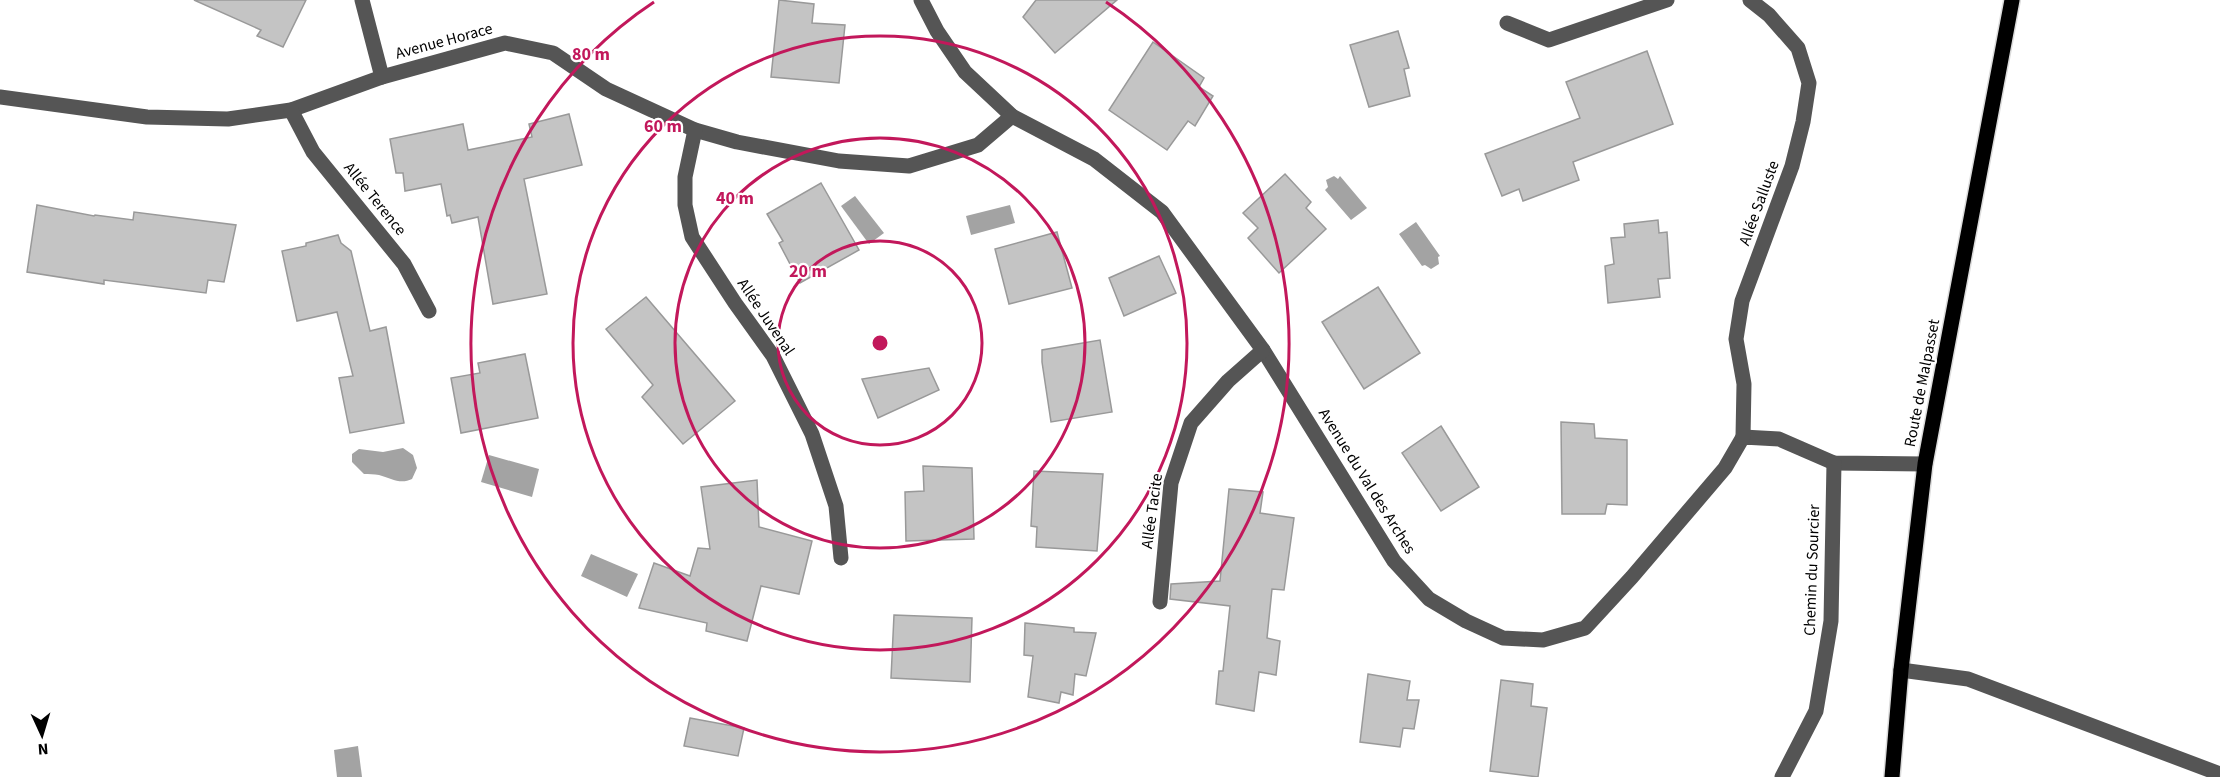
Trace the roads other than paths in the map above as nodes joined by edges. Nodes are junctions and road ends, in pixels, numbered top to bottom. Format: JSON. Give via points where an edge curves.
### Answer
{"nodes":[{"id":1,"x":362,"y":0,"type":"edge"},
{"id":2,"x":921,"y":0,"type":"edge"},
{"id":3,"x":1667,"y":0,"type":"edge"},
{"id":4,"x":1750,"y":0,"type":"edge"},
{"id":5,"x":2012,"y":0,"type":"edge"},
{"id":6,"x":1507,"y":23,"type":"dead end"},
{"id":7,"x":382,"y":76,"type":"junction"},
{"id":8,"x":0,"y":97,"type":"edge"},
{"id":9,"x":291,"y":110,"type":"junction"},
{"id":10,"x":1012,"y":116,"type":"junction"},
{"id":11,"x":695,"y":130,"type":"junction"},
{"id":12,"x":429,"y":311,"type":"dead end"},
{"id":13,"x":1263,"y":350,"type":"junction"},
{"id":14,"x":1743,"y":437,"type":"junction"},
{"id":15,"x":1834,"y":463,"type":"junction"},
{"id":16,"x":1925,"y":464,"type":"junction"},
{"id":17,"x":841,"y":558,"type":"dead end"},
{"id":18,"x":1160,"y":602,"type":"dead end"},
{"id":19,"x":1900,"y":670,"type":"junction"},
{"id":20,"x":2220,"y":774,"type":"edge"},
{"id":21,"x":1782,"y":777,"type":"edge"},
{"id":22,"x":1892,"y":777,"type":"edge"}],
"edges":[{"from":1,"to":7,"type":"street"},
{"from":2,"to":10,"type":"street","name":"Avenue du Val des Arches","via":[[937,32],[965,72]]},
{"from":3,"to":6,"type":"street","via":[[1549,40]]},
{"from":4,"to":14,"type":"street","name":"Allée Salluste","via":[[1798,48],[1809,83],[1792,166],[1742,301],[1736,339],[1744,384]]},
{"from":5,"to":16,"type":"main road","name":"Route de Malpasset"},
{"from":7,"to":9,"type":"street","name":"Avenue Horace"},
{"from":7,"to":11,"type":"street","name":"Avenue Horace","via":[[506,43],[553,53],[606,89]]},
{"from":8,"to":9,"type":"street","name":"Avenue Horace","via":[[147,117],[228,119]]},
{"from":9,"to":12,"type":"street","name":"Allée Terence","via":[[314,152],[404,264]]},
{"from":10,"to":11,"type":"street","name":"Avenue Horace","via":[[978,145],[909,166],[839,161]]},
{"from":10,"to":13,"type":"street","name":"Avenue du Val des Arches","via":[[1094,159],[1162,212]]},
{"from":11,"to":17,"type":"street","name":"Allée Juvenal","via":[[685,205],[692,237],[773,356],[812,434],[836,506]]},
{"from":13,"to":14,"type":"street","name":"Avenue du Val des Arches","via":[[1394,561],[1429,599],[1503,638],[1543,640],[1585,628],[1725,468]]},
{"from":13,"to":18,"type":"street","name":"Allée Tacite","via":[[1228,381],[1191,423],[1171,483]]},
{"from":14,"to":15,"type":"street","via":[[1779,439]]},
{"from":15,"to":16,"type":"street"},
{"from":15,"to":21,"type":"street","name":"Chemin du Sourcier","via":[[1829,632],[1816,711]]},
{"from":16,"to":19,"type":"main road","name":"Route de Malpasset"},
{"from":19,"to":20,"type":"street","via":[[1968,679]]},
{"from":19,"to":22,"type":"main road","name":"Route de Malpasset"}]}
